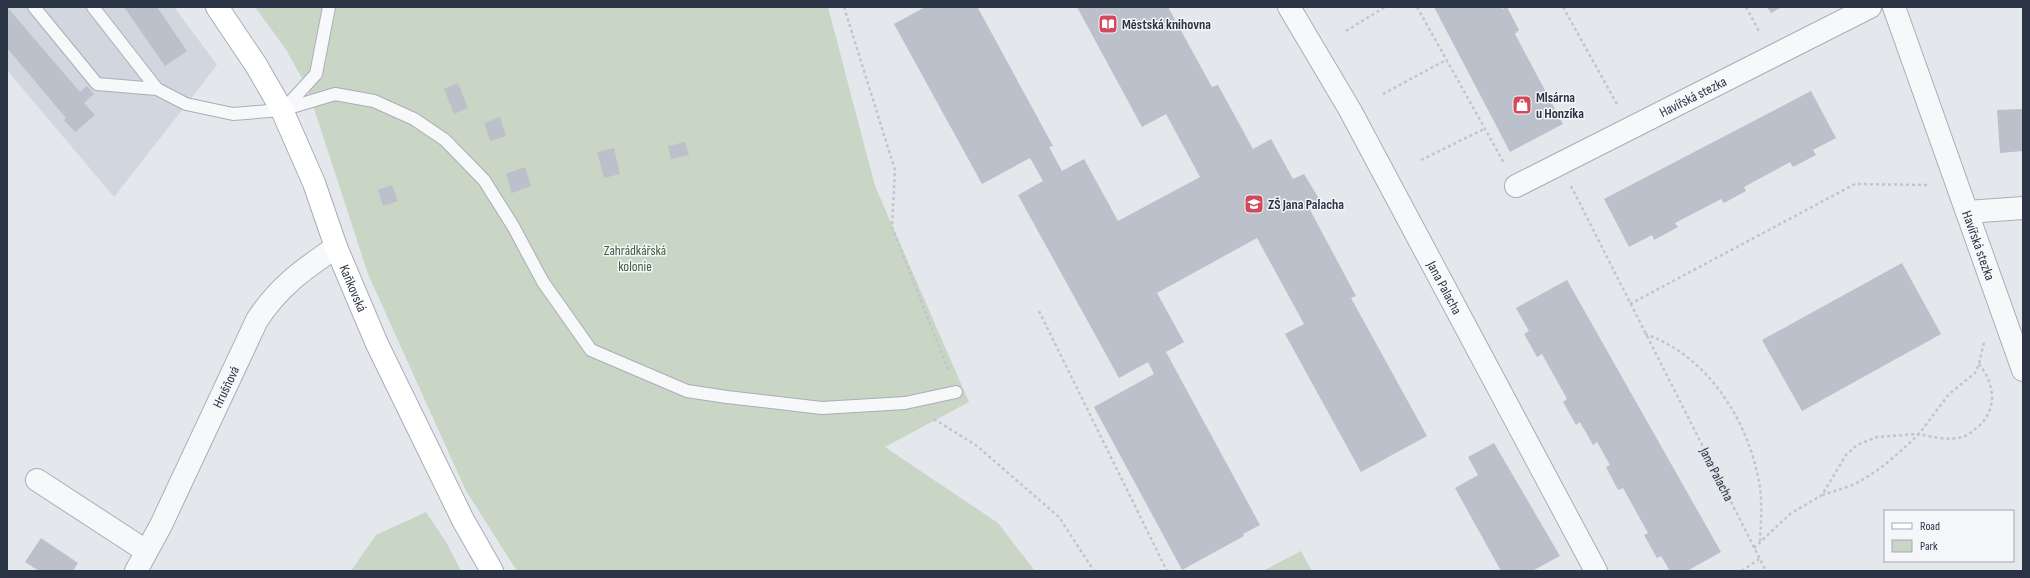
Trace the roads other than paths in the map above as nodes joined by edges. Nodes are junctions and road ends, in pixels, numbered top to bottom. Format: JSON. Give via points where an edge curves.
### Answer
{"nodes":[{"id":1,"x":34,"y":7,"type":"edge"},
{"id":2,"x":93,"y":7,"type":"edge"},
{"id":3,"x":217,"y":7,"type":"edge"},
{"id":4,"x":329,"y":7,"type":"edge"},
{"id":5,"x":1289,"y":7,"type":"edge"},
{"id":6,"x":1870,"y":7,"type":"edge"},
{"id":7,"x":1894,"y":7,"type":"edge"},
{"id":8,"x":157,"y":88,"type":"junction"},
{"id":9,"x":282,"y":110,"type":"junction"},
{"id":10,"x":1511,"y":177,"type":"road end"},
{"id":11,"x":2023,"y":208,"type":"edge"},
{"id":12,"x":1967,"y":212,"type":"junction"},
{"id":13,"x":336,"y":247,"type":"junction"},
{"id":14,"x":2023,"y":370,"type":"edge"},
{"id":15,"x":956,"y":392,"type":"road end"},
{"id":16,"x":37,"y":480,"type":"dead end"},
{"id":17,"x":146,"y":551,"type":"junction"},
{"id":18,"x":136,"y":571,"type":"edge"},
{"id":19,"x":492,"y":571,"type":"edge"},
{"id":20,"x":1596,"y":571,"type":"edge"}],
"edges":[{"from":1,"to":8,"type":"lane","via":[[97,84]]},
{"from":2,"to":8,"type":"lane"},
{"from":3,"to":9,"type":"street","name":"Kaňkovská","via":[[256,65]]},
{"from":4,"to":9,"type":"lane","via":[[316,74]]},
{"from":5,"to":20,"type":"street","name":"Jana Palacha","via":[[1350,110]]},
{"from":6,"to":10,"type":"street","name":"Havířská stezka","via":[[1559,165]]},
{"from":7,"to":12,"type":"street","name":"Havířská stezka"},
{"from":8,"to":9,"type":"lane","via":[[186,104],[233,114]]},
{"from":9,"to":13,"type":"street","name":"Kaňkovská","via":[[314,183]]},
{"from":9,"to":15,"type":"lane","via":[[335,94],[374,101],[414,119],[445,140],[484,180],[513,226],[543,282],[590,350],[687,391],[822,408],[907,402]]},
{"from":11,"to":12,"type":"street"},
{"from":12,"to":14,"type":"street","name":"Havířská stezka"},
{"from":13,"to":17,"type":"street","name":"Hrušňová","via":[[287,282],[269,301],[257,320],[161,525]]},
{"from":13,"to":19,"type":"street","name":"Kaňkovská","via":[[377,344],[463,520]]},
{"from":16,"to":17,"type":"street"},
{"from":17,"to":18,"type":"street","name":"Hrušňová"}]}
